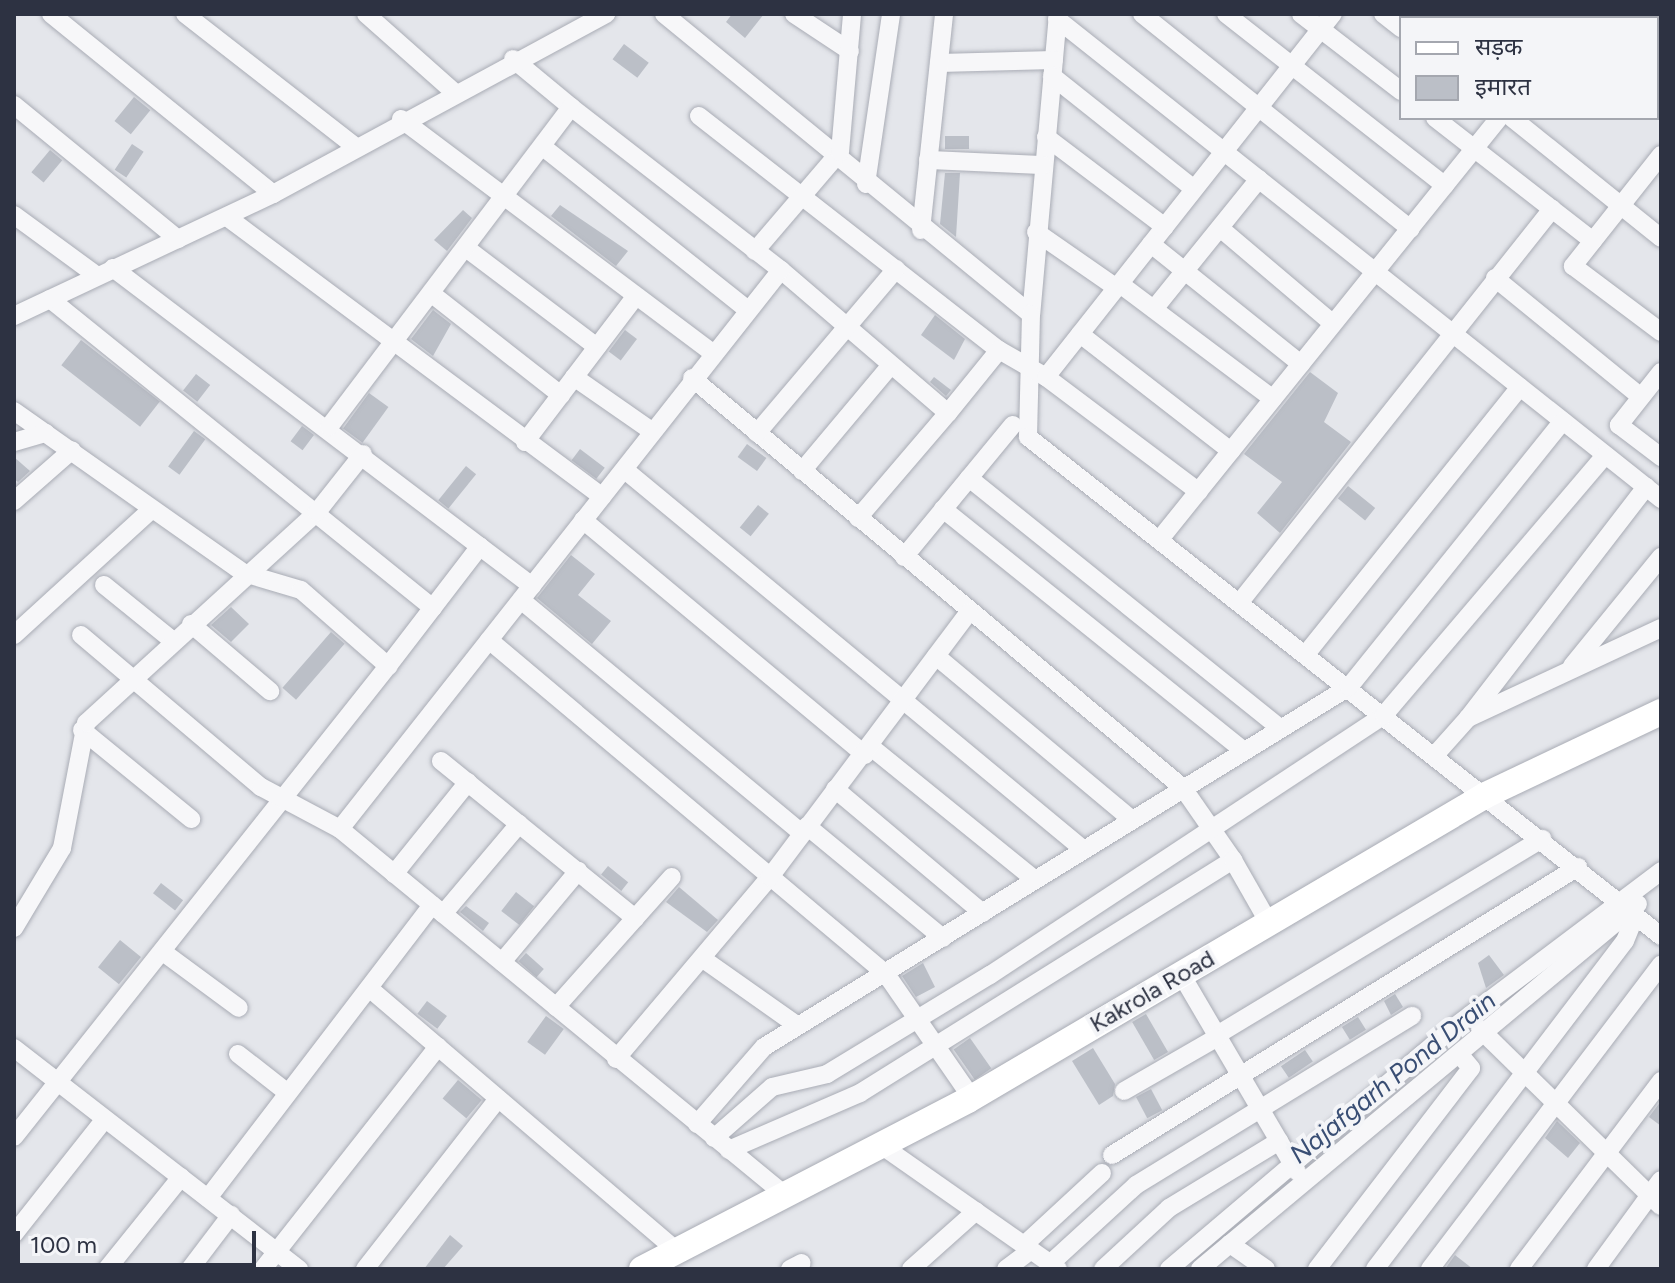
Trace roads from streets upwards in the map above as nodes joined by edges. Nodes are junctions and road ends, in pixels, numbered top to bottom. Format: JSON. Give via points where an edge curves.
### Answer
{"nodes":[{"id":1,"x":51,"y":14,"type":"edge"},
{"id":2,"x":185,"y":14,"type":"edge"},
{"id":3,"x":366,"y":14,"type":"edge"},
{"id":4,"x":603,"y":14,"type":"edge"},
{"id":5,"x":664,"y":14,"type":"edge"},
{"id":6,"x":794,"y":14,"type":"edge"},
{"id":7,"x":852,"y":14,"type":"edge"},
{"id":8,"x":891,"y":14,"type":"edge"},
{"id":9,"x":944,"y":14,"type":"edge"},
{"id":10,"x":1142,"y":14,"type":"edge"},
{"id":11,"x":1226,"y":14,"type":"edge"},
{"id":12,"x":1301,"y":14,"type":"edge"},
{"id":13,"x":1333,"y":14,"type":"edge"},
{"id":14,"x":1383,"y":14,"type":"edge"},
{"id":15,"x":1058,"y":16,"type":"edge"},
{"id":16,"x":1399,"y":26,"type":"edge"},
{"id":17,"x":1321,"y":29,"type":"junction"},
{"id":18,"x":850,"y":51,"type":"junction"},
{"id":19,"x":513,"y":59,"type":"junction"},
{"id":20,"x":939,"y":63,"type":"junction"},
{"id":21,"x":1293,"y":65,"type":"junction"},
{"id":22,"x":1053,"y":68,"type":"junction"},
{"id":23,"x":1399,"y":89,"type":"edge"},
{"id":24,"x":454,"y":92,"type":"junction"},
{"id":25,"x":14,"y":105,"type":"edge"},
{"id":26,"x":571,"y":107,"type":"junction"},
{"id":27,"x":1259,"y":107,"type":"junction"},
{"id":28,"x":699,"y":116,"type":"dead end"},
{"id":29,"x":401,"y":119,"type":"junction"},
{"id":30,"x":1438,"y":120,"type":"edge"},
{"id":31,"x":1497,"y":120,"type":"edge"},
{"id":32,"x":1514,"y":120,"type":"edge"},
{"id":33,"x":1046,"y":137,"type":"junction"},
{"id":34,"x":356,"y":147,"type":"junction"},
{"id":35,"x":543,"y":147,"type":"junction"},
{"id":36,"x":1475,"y":148,"type":"junction"},
{"id":37,"x":1224,"y":151,"type":"junction"},
{"id":38,"x":1661,"y":155,"type":"edge"},
{"id":39,"x":835,"y":159,"type":"junction"},
{"id":40,"x":928,"y":160,"type":"junction"},
{"id":41,"x":1043,"y":165,"type":"junction"},
{"id":42,"x":1259,"y":179,"type":"junction"},
{"id":43,"x":866,"y":184,"type":"junction"},
{"id":44,"x":1445,"y":186,"type":"junction"},
{"id":45,"x":1194,"y":189,"type":"junction"},
{"id":46,"x":273,"y":194,"type":"junction"},
{"id":47,"x":803,"y":196,"type":"junction"},
{"id":48,"x":504,"y":198,"type":"junction"},
{"id":49,"x":1621,"y":206,"type":"junction"},
{"id":50,"x":1552,"y":209,"type":"junction"},
{"id":51,"x":14,"y":215,"type":"edge"},
{"id":52,"x":227,"y":217,"type":"junction"},
{"id":53,"x":1165,"y":227,"type":"junction"},
{"id":54,"x":1220,"y":228,"type":"junction"},
{"id":55,"x":1410,"y":229,"type":"junction"},
{"id":56,"x":921,"y":230,"type":"junction"},
{"id":57,"x":1036,"y":232,"type":"junction"},
{"id":58,"x":1661,"y":238,"type":"edge"},
{"id":59,"x":178,"y":239,"type":"junction"},
{"id":60,"x":1593,"y":241,"type":"junction"},
{"id":61,"x":1151,"y":244,"type":"junction"},
{"id":62,"x":466,"y":248,"type":"junction"},
{"id":63,"x":755,"y":251,"type":"junction"},
{"id":64,"x":896,"y":269,"type":"junction"},
{"id":65,"x":781,"y":270,"type":"junction"},
{"id":66,"x":1185,"y":271,"type":"junction"},
{"id":67,"x":105,"y":272,"type":"junction"},
{"id":68,"x":1376,"y":272,"type":"junction"},
{"id":69,"x":1495,"y":278,"type":"junction"},
{"id":70,"x":1118,"y":286,"type":"junction"},
{"id":71,"x":432,"y":294,"type":"junction"},
{"id":72,"x":636,"y":296,"type":"junction"},
{"id":73,"x":50,"y":299,"type":"junction"},
{"id":74,"x":1154,"y":309,"type":"junction"},
{"id":75,"x":748,"y":310,"type":"junction"},
{"id":76,"x":1031,"y":314,"type":"junction"},
{"id":77,"x":14,"y":316,"type":"edge"},
{"id":78,"x":1333,"y":324,"type":"junction"},
{"id":79,"x":844,"y":325,"type":"junction"},
{"id":80,"x":1451,"y":332,"type":"junction"},
{"id":81,"x":1661,"y":332,"type":"edge"},
{"id":82,"x":1080,"y":334,"type":"junction"},
{"id":83,"x":397,"y":341,"type":"junction"},
{"id":84,"x":597,"y":347,"type":"junction"},
{"id":85,"x":999,"y":350,"type":"junction"},
{"id":86,"x":713,"y":353,"type":"junction"},
{"id":87,"x":1301,"y":364,"type":"junction"},
{"id":88,"x":891,"y":365,"type":"junction"},
{"id":89,"x":1661,"y":372,"type":"edge"},
{"id":90,"x":1039,"y":376,"type":"junction"},
{"id":91,"x":574,"y":377,"type":"junction"},
{"id":92,"x":692,"y":378,"type":"junction"},
{"id":93,"x":1520,"y":387,"type":"junction"},
{"id":94,"x":561,"y":395,"type":"junction"},
{"id":95,"x":1641,"y":397,"type":"junction"},
{"id":96,"x":1273,"y":399,"type":"junction"},
{"id":97,"x":14,"y":411,"type":"edge"},
{"id":98,"x":948,"y":413,"type":"junction"},
{"id":99,"x":1563,"y":421,"type":"junction"},
{"id":100,"x":1013,"y":425,"type":"dead end"},
{"id":101,"x":329,"y":427,"type":"junction"},
{"id":102,"x":653,"y":432,"type":"junction"},
{"id":103,"x":46,"y":433,"type":"junction"},
{"id":104,"x":757,"y":433,"type":"junction"},
{"id":105,"x":14,"y":442,"type":"edge"},
{"id":106,"x":525,"y":442,"type":"junction"},
{"id":107,"x":72,"y":450,"type":"junction"},
{"id":108,"x":1231,"y":451,"type":"junction"},
{"id":109,"x":363,"y":454,"type":"junction"},
{"id":110,"x":1605,"y":455,"type":"junction"},
{"id":111,"x":1661,"y":457,"type":"edge"},
{"id":112,"x":625,"y":470,"type":"junction"},
{"id":113,"x":802,"y":471,"type":"junction"},
{"id":114,"x":969,"y":478,"type":"junction"},
{"id":115,"x":1199,"y":492,"type":"junction"},
{"id":116,"x":1654,"y":493,"type":"edge"},
{"id":117,"x":602,"y":497,"type":"junction"},
{"id":118,"x":14,"y":501,"type":"edge"},
{"id":119,"x":943,"y":509,"type":"junction"},
{"id":120,"x":151,"y":510,"type":"junction"},
{"id":121,"x":317,"y":512,"type":"junction"},
{"id":122,"x":858,"y":518,"type":"junction"},
{"id":123,"x":583,"y":520,"type":"junction"},
{"id":124,"x":1160,"y":539,"type":"junction"},
{"id":125,"x":480,"y":546,"type":"junction"},
{"id":126,"x":904,"y":557,"type":"junction"},
{"id":127,"x":1661,"y":557,"type":"edge"},
{"id":128,"x":244,"y":573,"type":"junction"},
{"id":129,"x":104,"y":585,"type":"dead end"},
{"id":130,"x":526,"y":593,"type":"junction"},
{"id":131,"x":1240,"y":602,"type":"junction"},
{"id":132,"x":433,"y":608,"type":"junction"},
{"id":133,"x":969,"y":612,"type":"junction"},
{"id":134,"x":191,"y":624,"type":"junction"},
{"id":135,"x":1661,"y":628,"type":"edge"},
{"id":136,"x":14,"y":635,"type":"edge"},
{"id":137,"x":81,"y":635,"type":"dead end"},
{"id":138,"x":172,"y":640,"type":"junction"},
{"id":139,"x":489,"y":640,"type":"junction"},
{"id":140,"x":1306,"y":654,"type":"junction"},
{"id":141,"x":936,"y":656,"type":"junction"},
{"id":142,"x":388,"y":666,"type":"junction"},
{"id":143,"x":1568,"y":672,"type":"junction"},
{"id":144,"x":135,"y":679,"type":"junction"},
{"id":145,"x":1349,"y":687,"type":"junction"},
{"id":146,"x":270,"y":691,"type":"dead end"},
{"id":147,"x":902,"y":701,"type":"junction"},
{"id":148,"x":1661,"y":712,"type":"edge"},
{"id":149,"x":1384,"y":715,"type":"junction"},
{"id":150,"x":1468,"y":718,"type":"junction"},
{"id":151,"x":1277,"y":726,"type":"junction"},
{"id":152,"x":82,"y":730,"type":"junction"},
{"id":153,"x":1242,"y":749,"type":"junction"},
{"id":154,"x":868,"y":751,"type":"junction"},
{"id":155,"x":1435,"y":755,"type":"junction"},
{"id":156,"x":441,"y":761,"type":"dead end"},
{"id":157,"x":468,"y":782,"type":"junction"},
{"id":158,"x":1183,"y":788,"type":"junction"},
{"id":159,"x":835,"y":789,"type":"junction"},
{"id":160,"x":285,"y":793,"type":"junction"},
{"id":161,"x":1486,"y":795,"type":"junction"},
{"id":162,"x":191,"y":819,"type":"dead end"},
{"id":163,"x":1132,"y":820,"type":"junction"},
{"id":164,"x":519,"y":824,"type":"junction"},
{"id":165,"x":1211,"y":828,"type":"junction"},
{"id":166,"x":340,"y":829,"type":"junction"},
{"id":167,"x":805,"y":830,"type":"junction"},
{"id":168,"x":1542,"y":839,"type":"junction"},
{"id":169,"x":1084,"y":850,"type":"junction"},
{"id":170,"x":1233,"y":860,"type":"junction"},
{"id":171,"x":1578,"y":867,"type":"junction"},
{"id":172,"x":578,"y":871,"type":"junction"},
{"id":173,"x":1661,"y":871,"type":"edge"},
{"id":174,"x":394,"y":874,"type":"junction"},
{"id":175,"x":672,"y":877,"type":"dead end"},
{"id":176,"x":770,"y":877,"type":"junction"},
{"id":177,"x":1035,"y":880,"type":"junction"},
{"id":178,"x":1644,"y":885,"type":"junction"},
{"id":179,"x":1620,"y":900,"type":"junction"},
{"id":180,"x":438,"y":909,"type":"junction"},
{"id":181,"x":983,"y":913,"type":"junction"},
{"id":182,"x":1636,"y":913,"type":"junction"},
{"id":183,"x":635,"y":918,"type":"junction"},
{"id":184,"x":1269,"y":923,"type":"junction"},
{"id":185,"x":14,"y":928,"type":"edge"},
{"id":186,"x":1661,"y":936,"type":"edge"},
{"id":187,"x":943,"y":938,"type":"junction"},
{"id":188,"x":163,"y":952,"type":"junction"},
{"id":189,"x":703,"y":959,"type":"junction"},
{"id":190,"x":502,"y":962,"type":"junction"},
{"id":191,"x":1661,"y":965,"type":"edge"},
{"id":192,"x":886,"y":974,"type":"junction"},
{"id":193,"x":1181,"y":974,"type":"junction"},
{"id":194,"x":369,"y":988,"type":"junction"},
{"id":195,"x":556,"y":1007,"type":"junction"},
{"id":196,"x":239,"y":1008,"type":"dead end"},
{"id":197,"x":1412,"y":1016,"type":"dead end"},
{"id":198,"x":917,"y":1019,"type":"junction"},
{"id":199,"x":798,"y":1026,"type":"junction"},
{"id":200,"x":1478,"y":1026,"type":"junction"},
{"id":201,"x":1217,"y":1036,"type":"junction"},
{"id":202,"x":935,"y":1045,"type":"junction"},
{"id":203,"x":438,"y":1047,"type":"junction"},
{"id":204,"x":15,"y":1051,"type":"edge"},
{"id":205,"x":238,"y":1054,"type":"dead end"},
{"id":206,"x":1461,"y":1056,"type":"junction"},
{"id":207,"x":616,"y":1059,"type":"junction"},
{"id":208,"x":1522,"y":1073,"type":"junction"},
{"id":209,"x":1242,"y":1078,"type":"junction"},
{"id":210,"x":1661,"y":1081,"type":"edge"},
{"id":211,"x":60,"y":1086,"type":"junction"},
{"id":212,"x":1124,"y":1091,"type":"dead end"},
{"id":213,"x":288,"y":1093,"type":"junction"},
{"id":214,"x":972,"y":1098,"type":"junction"},
{"id":215,"x":498,"y":1099,"type":"junction"},
{"id":216,"x":1555,"y":1103,"type":"junction"},
{"id":217,"x":1262,"y":1114,"type":"junction"},
{"id":218,"x":104,"y":1120,"type":"junction"},
{"id":219,"x":697,"y":1124,"type":"junction"},
{"id":220,"x":14,"y":1137,"type":"edge"},
{"id":221,"x":714,"y":1138,"type":"junction"},
{"id":222,"x":1279,"y":1141,"type":"junction"},
{"id":223,"x":881,"y":1145,"type":"junction"},
{"id":224,"x":729,"y":1150,"type":"junction"},
{"id":225,"x":1607,"y":1153,"type":"junction"},
{"id":226,"x":1112,"y":1155,"type":"dead end"},
{"id":227,"x":1102,"y":1173,"type":"dead end"},
{"id":228,"x":1299,"y":1175,"type":"junction"},
{"id":229,"x":181,"y":1177,"type":"junction"},
{"id":230,"x":1657,"y":1193,"type":"edge"},
{"id":231,"x":785,"y":1195,"type":"junction"},
{"id":232,"x":208,"y":1198,"type":"junction"},
{"id":233,"x":976,"y":1211,"type":"junction"},
{"id":234,"x":231,"y":1215,"type":"junction"},
{"id":235,"x":14,"y":1234,"type":"edge"},
{"id":236,"x":1230,"y":1244,"type":"junction"},
{"id":237,"x":1028,"y":1248,"type":"junction"},
{"id":238,"x":277,"y":1250,"type":"junction"},
{"id":239,"x":677,"y":1251,"type":"junction"},
{"id":240,"x":1054,"y":1266,"type":"edge"},
{"id":241,"x":107,"y":1269,"type":"edge"},
{"id":242,"x":190,"y":1269,"type":"edge"},
{"id":243,"x":263,"y":1269,"type":"edge"},
{"id":244,"x":299,"y":1269,"type":"edge"},
{"id":245,"x":365,"y":1269,"type":"edge"},
{"id":246,"x":642,"y":1269,"type":"edge"},
{"id":247,"x":911,"y":1269,"type":"edge"},
{"id":248,"x":1006,"y":1269,"type":"edge"},
{"id":249,"x":1103,"y":1269,"type":"edge"},
{"id":250,"x":1169,"y":1269,"type":"edge"},
{"id":251,"x":1200,"y":1269,"type":"edge"},
{"id":252,"x":1266,"y":1269,"type":"edge"},
{"id":253,"x":1317,"y":1269,"type":"edge"},
{"id":254,"x":1375,"y":1269,"type":"edge"},
{"id":255,"x":1430,"y":1269,"type":"edge"},
{"id":256,"x":1519,"y":1269,"type":"edge"},
{"id":257,"x":1596,"y":1269,"type":"edge"}],
"edges":[{"from":1,"to":46,"type":"street"},
{"from":2,"to":34,"type":"street"},
{"from":3,"to":24,"type":"street"},
{"from":4,"to":19,"type":"street"},
{"from":5,"to":39,"type":"street"},
{"from":6,"to":18,"type":"street"},
{"from":7,"to":18,"type":"street"},
{"from":8,"to":43,"type":"street"},
{"from":9,"to":20,"type":"street"},
{"from":10,"to":27,"type":"street"},
{"from":11,"to":21,"type":"street"},
{"from":12,"to":17,"type":"street"},
{"from":13,"to":17,"type":"street"},
{"from":14,"to":16,"type":"street"},
{"from":15,"to":22,"type":"street"},
{"from":15,"to":37,"type":"street"},
{"from":17,"to":21,"type":"street"},
{"from":17,"to":23,"type":"street"},
{"from":18,"to":39,"type":"street"},
{"from":19,"to":24,"type":"street"},
{"from":19,"to":26,"type":"street"},
{"from":20,"to":22,"type":"street"},
{"from":20,"to":40,"type":"street"},
{"from":21,"to":27,"type":"street"},
{"from":21,"to":44,"type":"street"},
{"from":22,"to":33,"type":"street"},
{"from":22,"to":45,"type":"street"},
{"from":24,"to":29,"type":"street"},
{"from":25,"to":59,"type":"street"},
{"from":26,"to":35,"type":"street"},
{"from":26,"to":63,"type":"street"},
{"from":27,"to":37,"type":"street"},
{"from":27,"to":55,"type":"street"},
{"from":28,"to":47,"type":"street"},
{"from":29,"to":34,"type":"street"},
{"from":29,"to":48,"type":"street"},
{"from":30,"to":36,"type":"street"},
{"from":31,"to":36,"type":"street"},
{"from":32,"to":49,"type":"street"},
{"from":33,"to":41,"type":"street"},
{"from":33,"to":53,"type":"street"},
{"from":34,"to":46,"type":"street"},
{"from":35,"to":48,"type":"street"},
{"from":35,"to":75,"type":"street"},
{"from":36,"to":44,"type":"street"},
{"from":36,"to":50,"type":"street"},
{"from":37,"to":42,"type":"street"},
{"from":37,"to":45,"type":"street"},
{"from":38,"to":49,"type":"street"},
{"from":39,"to":43,"type":"street"},
{"from":39,"to":47,"type":"street"},
{"from":40,"to":41,"type":"street"},
{"from":40,"to":56,"type":"street"},
{"from":41,"to":57,"type":"street"},
{"from":42,"to":54,"type":"street"},
{"from":42,"to":68,"type":"street"},
{"from":43,"to":56,"type":"street"},
{"from":44,"to":55,"type":"street"},
{"from":45,"to":53,"type":"street"},
{"from":46,"to":52,"type":"street"},
{"from":47,"to":63,"type":"street"},
{"from":47,"to":64,"type":"street"},
{"from":48,"to":62,"type":"street"},
{"from":48,"to":72,"type":"street"},
{"from":49,"to":58,"type":"street"},
{"from":49,"to":60,"type":"street"},
{"from":50,"to":60,"type":"street"},
{"from":50,"to":69,"type":"street"},
{"from":51,"to":67,"type":"street"},
{"from":52,"to":59,"type":"street"},
{"from":52,"to":83,"type":"street"},
{"from":53,"to":61,"type":"street"},
{"from":54,"to":66,"type":"street"},
{"from":54,"to":78,"type":"street"},
{"from":55,"to":68,"type":"street"},
{"from":56,"to":76,"type":"street"},
{"from":57,"to":70,"type":"street"},
{"from":57,"to":76,"type":"street"},
{"from":59,"to":67,"type":"street"},
{"from":60,"to":81,"type":"street","via":[[1573,266]]},
{"from":61,"to":66,"type":"street"},
{"from":61,"to":70,"type":"street"},
{"from":62,"to":71,"type":"street"},
{"from":62,"to":84,"type":"street"},
{"from":63,"to":65,"type":"street"},
{"from":64,"to":79,"type":"street"},
{"from":64,"to":85,"type":"street"},
{"from":65,"to":75,"type":"street"},
{"from":65,"to":79,"type":"street"},
{"from":66,"to":74,"type":"street"},
{"from":66,"to":87,"type":"street"},
{"from":67,"to":73,"type":"street"},
{"from":67,"to":101,"type":"street"},
{"from":68,"to":78,"type":"street"},
{"from":68,"to":80,"type":"street"},
{"from":69,"to":80,"type":"street"},
{"from":69,"to":95,"type":"street"},
{"from":70,"to":74,"type":"street"},
{"from":70,"to":82,"type":"street"},
{"from":71,"to":83,"type":"street"},
{"from":71,"to":94,"type":"street"},
{"from":72,"to":84,"type":"street"},
{"from":72,"to":86,"type":"street"},
{"from":73,"to":77,"type":"street"},
{"from":73,"to":121,"type":"street"},
{"from":74,"to":96,"type":"street"},
{"from":75,"to":86,"type":"street"},
{"from":76,"to":90,"type":"street"},
{"from":78,"to":87,"type":"street"},
{"from":79,"to":88,"type":"street"},
{"from":79,"to":104,"type":"street"},
{"from":80,"to":93,"type":"street"},
{"from":80,"to":131,"type":"street"},
{"from":82,"to":90,"type":"street"},
{"from":82,"to":108,"type":"street"},
{"from":83,"to":101,"type":"street"},
{"from":83,"to":106,"type":"street"},
{"from":84,"to":91,"type":"street"},
{"from":85,"to":90,"type":"street"},
{"from":85,"to":98,"type":"street"},
{"from":86,"to":92,"type":"street"},
{"from":87,"to":96,"type":"street"},
{"from":88,"to":98,"type":"street"},
{"from":88,"to":113,"type":"street"},
{"from":89,"to":95,"type":"street"},
{"from":90,"to":115,"type":"street"},
{"from":90,"to":124,"type":"street","via":[[1028,437]]},
{"from":91,"to":94,"type":"street"},
{"from":91,"to":102,"type":"street"},
{"from":92,"to":102,"type":"street"},
{"from":92,"to":104,"type":"street"},
{"from":93,"to":99,"type":"street"},
{"from":93,"to":140,"type":"street"},
{"from":94,"to":106,"type":"street"},
{"from":95,"to":111,"type":"street","via":[[1619,425]]},
{"from":96,"to":108,"type":"street"},
{"from":97,"to":103,"type":"street"},
{"from":98,"to":122,"type":"street"},
{"from":99,"to":110,"type":"street"},
{"from":99,"to":145,"type":"street"},
{"from":100,"to":114,"type":"street"},
{"from":101,"to":109,"type":"street"},
{"from":102,"to":112,"type":"street"},
{"from":103,"to":105,"type":"street"},
{"from":103,"to":107,"type":"street"},
{"from":104,"to":113,"type":"street"},
{"from":106,"to":117,"type":"street"},
{"from":107,"to":118,"type":"street"},
{"from":107,"to":120,"type":"street"},
{"from":108,"to":115,"type":"street"},
{"from":109,"to":121,"type":"street"},
{"from":109,"to":125,"type":"street"},
{"from":110,"to":116,"type":"street"},
{"from":110,"to":149,"type":"street"},
{"from":112,"to":117,"type":"street"},
{"from":112,"to":147,"type":"street"},
{"from":113,"to":122,"type":"street"},
{"from":114,"to":119,"type":"street"},
{"from":114,"to":151,"type":"street"},
{"from":115,"to":124,"type":"street"},
{"from":116,"to":150,"type":"street"},
{"from":117,"to":123,"type":"street"},
{"from":119,"to":126,"type":"street"},
{"from":119,"to":153,"type":"street"},
{"from":120,"to":128,"type":"street"},
{"from":120,"to":136,"type":"street"},
{"from":121,"to":128,"type":"street"},
{"from":121,"to":132,"type":"street"},
{"from":122,"to":126,"type":"street"},
{"from":123,"to":130,"type":"street"},
{"from":123,"to":154,"type":"street"},
{"from":124,"to":131,"type":"street"},
{"from":125,"to":130,"type":"street"},
{"from":125,"to":132,"type":"street"},
{"from":126,"to":133,"type":"street"},
{"from":127,"to":143,"type":"street"},
{"from":128,"to":134,"type":"street"},
{"from":128,"to":142,"type":"street","via":[[301,590]]},
{"from":129,"to":138,"type":"street"},
{"from":130,"to":139,"type":"street"},
{"from":130,"to":167,"type":"street"},
{"from":131,"to":140,"type":"street"},
{"from":132,"to":142,"type":"street"},
{"from":133,"to":141,"type":"street"},
{"from":133,"to":158,"type":"street"},
{"from":134,"to":138,"type":"street"},
{"from":134,"to":146,"type":"street"},
{"from":135,"to":143,"type":"street"},
{"from":137,"to":144,"type":"street"},
{"from":138,"to":144,"type":"street"},
{"from":139,"to":166,"type":"street"},
{"from":139,"to":176,"type":"street"},
{"from":140,"to":145,"type":"street"},
{"from":141,"to":147,"type":"street"},
{"from":141,"to":163,"type":"street"},
{"from":142,"to":160,"type":"street"},
{"from":143,"to":150,"type":"street"},
{"from":144,"to":152,"type":"street"},
{"from":144,"to":160,"type":"street","via":[[261,787]]},
{"from":145,"to":149,"type":"street"},
{"from":145,"to":151,"type":"street"},
{"from":147,"to":154,"type":"street"},
{"from":147,"to":169,"type":"street"},
{"from":148,"to":161,"type":"street","name":"Kakrola Road"},
{"from":149,"to":155,"type":"street"},
{"from":149,"to":165,"type":"street"},
{"from":150,"to":155,"type":"street"},
{"from":151,"to":153,"type":"street"},
{"from":152,"to":162,"type":"street"},
{"from":152,"to":185,"type":"street","via":[[81,772],[62,848]]},
{"from":153,"to":158,"type":"street"},
{"from":154,"to":159,"type":"street"},
{"from":154,"to":177,"type":"street"},
{"from":155,"to":161,"type":"street"},
{"from":156,"to":157,"type":"street"},
{"from":157,"to":164,"type":"street"},
{"from":157,"to":174,"type":"street"},
{"from":158,"to":163,"type":"street"},
{"from":158,"to":165,"type":"street"},
{"from":159,"to":167,"type":"street"},
{"from":159,"to":181,"type":"street"},
{"from":160,"to":166,"type":"street"},
{"from":160,"to":188,"type":"street"},
{"from":161,"to":168,"type":"street"},
{"from":161,"to":184,"type":"street","name":"Kakrola Road"},
{"from":163,"to":169,"type":"street"},
{"from":164,"to":172,"type":"street"},
{"from":164,"to":180,"type":"street"},
{"from":165,"to":170,"type":"street"},
{"from":165,"to":198,"type":"street"},
{"from":166,"to":174,"type":"street"},
{"from":167,"to":176,"type":"street"},
{"from":167,"to":187,"type":"street"},
{"from":168,"to":171,"type":"street"},
{"from":168,"to":201,"type":"street"},
{"from":169,"to":177,"type":"street"},
{"from":170,"to":184,"type":"street"},
{"from":170,"to":202,"type":"street"},
{"from":171,"to":179,"type":"street"},
{"from":171,"to":209,"type":"street"},
{"from":172,"to":183,"type":"street"},
{"from":172,"to":190,"type":"street"},
{"from":173,"to":178,"type":"street"},
{"from":174,"to":180,"type":"street"},
{"from":175,"to":183,"type":"street"},
{"from":176,"to":189,"type":"street"},
{"from":176,"to":192,"type":"street"},
{"from":177,"to":181,"type":"street"},
{"from":178,"to":179,"type":"street"},
{"from":178,"to":182,"type":"street"},
{"from":179,"to":182,"type":"street"},
{"from":179,"to":200,"type":"street"},
{"from":180,"to":190,"type":"street"},
{"from":180,"to":194,"type":"street"},
{"from":181,"to":187,"type":"street"},
{"from":182,"to":186,"type":"street"},
{"from":182,"to":200,"type":"street"},
{"from":182,"to":208,"type":"street","via":[[1625,941]]},
{"from":183,"to":195,"type":"street"},
{"from":184,"to":193,"type":"street","name":"Kakrola Road"},
{"from":187,"to":192,"type":"street"},
{"from":188,"to":196,"type":"street"},
{"from":188,"to":211,"type":"street"},
{"from":189,"to":199,"type":"street"},
{"from":189,"to":207,"type":"street"},
{"from":190,"to":195,"type":"street"},
{"from":191,"to":216,"type":"street"},
{"from":192,"to":198,"type":"street"},
{"from":192,"to":199,"type":"street"},
{"from":193,"to":201,"type":"street"},
{"from":193,"to":214,"type":"street","name":"Kakrola Road"},
{"from":194,"to":203,"type":"street"},
{"from":194,"to":213,"type":"street"},
{"from":195,"to":207,"type":"street"},
{"from":197,"to":217,"type":"street"},
{"from":198,"to":202,"type":"street"},
{"from":198,"to":221,"type":"street","via":[[827,1074],[775,1085]]},
{"from":199,"to":219,"type":"street","via":[[764,1047]]},
{"from":200,"to":206,"type":"street"},
{"from":200,"to":208,"type":"street"},
{"from":200,"to":228,"type":"street"},
{"from":201,"to":209,"type":"street"},
{"from":201,"to":212,"type":"street"},
{"from":202,"to":214,"type":"street"},
{"from":202,"to":224,"type":"street","via":[[860,1093]]},
{"from":203,"to":215,"type":"street"},
{"from":203,"to":238,"type":"street"},
{"from":204,"to":211,"type":"street"},
{"from":205,"to":213,"type":"street"},
{"from":206,"to":228,"type":"street"},
{"from":206,"to":253,"type":"street","via":[[1471,1068]]},
{"from":207,"to":219,"type":"street"},
{"from":208,"to":216,"type":"street"},
{"from":208,"to":254,"type":"street"},
{"from":209,"to":217,"type":"street"},
{"from":209,"to":226,"type":"street"},
{"from":210,"to":225,"type":"street"},
{"from":211,"to":218,"type":"street"},
{"from":211,"to":220,"type":"street"},
{"from":213,"to":232,"type":"street"},
{"from":214,"to":223,"type":"street","name":"Kakrola Road"},
{"from":215,"to":239,"type":"street"},
{"from":215,"to":245,"type":"street"},
{"from":216,"to":225,"type":"street"},
{"from":216,"to":255,"type":"street"},
{"from":217,"to":222,"type":"street"},
{"from":217,"to":240,"type":"street","via":[[1136,1185]]},
{"from":218,"to":229,"type":"street"},
{"from":218,"to":235,"type":"street"},
{"from":219,"to":221,"type":"street"},
{"from":221,"to":224,"type":"street"},
{"from":222,"to":228,"type":"street"},
{"from":222,"to":249,"type":"street","via":[[1169,1208]]},
{"from":223,"to":231,"type":"street","name":"Kakrola Road"},
{"from":223,"to":233,"type":"street"},
{"from":224,"to":231,"type":"street"},
{"from":225,"to":230,"type":"street"},
{"from":225,"to":256,"type":"street"},
{"from":227,"to":237,"type":"street"},
{"from":228,"to":236,"type":"street"},
{"from":228,"to":250,"type":"street"},
{"from":229,"to":232,"type":"street"},
{"from":229,"to":241,"type":"street"},
{"from":230,"to":257,"type":"street"},
{"from":231,"to":239,"type":"street","name":"Kakrola Road"},
{"from":232,"to":234,"type":"street"},
{"from":233,"to":237,"type":"street"},
{"from":233,"to":247,"type":"street"},
{"from":234,"to":238,"type":"street"},
{"from":234,"to":242,"type":"street"},
{"from":236,"to":251,"type":"street"},
{"from":236,"to":252,"type":"street"},
{"from":237,"to":240,"type":"street"},
{"from":237,"to":248,"type":"street"},
{"from":238,"to":243,"type":"street"},
{"from":238,"to":244,"type":"street"},
{"from":239,"to":246,"type":"street","name":"Kakrola Road"}]}
